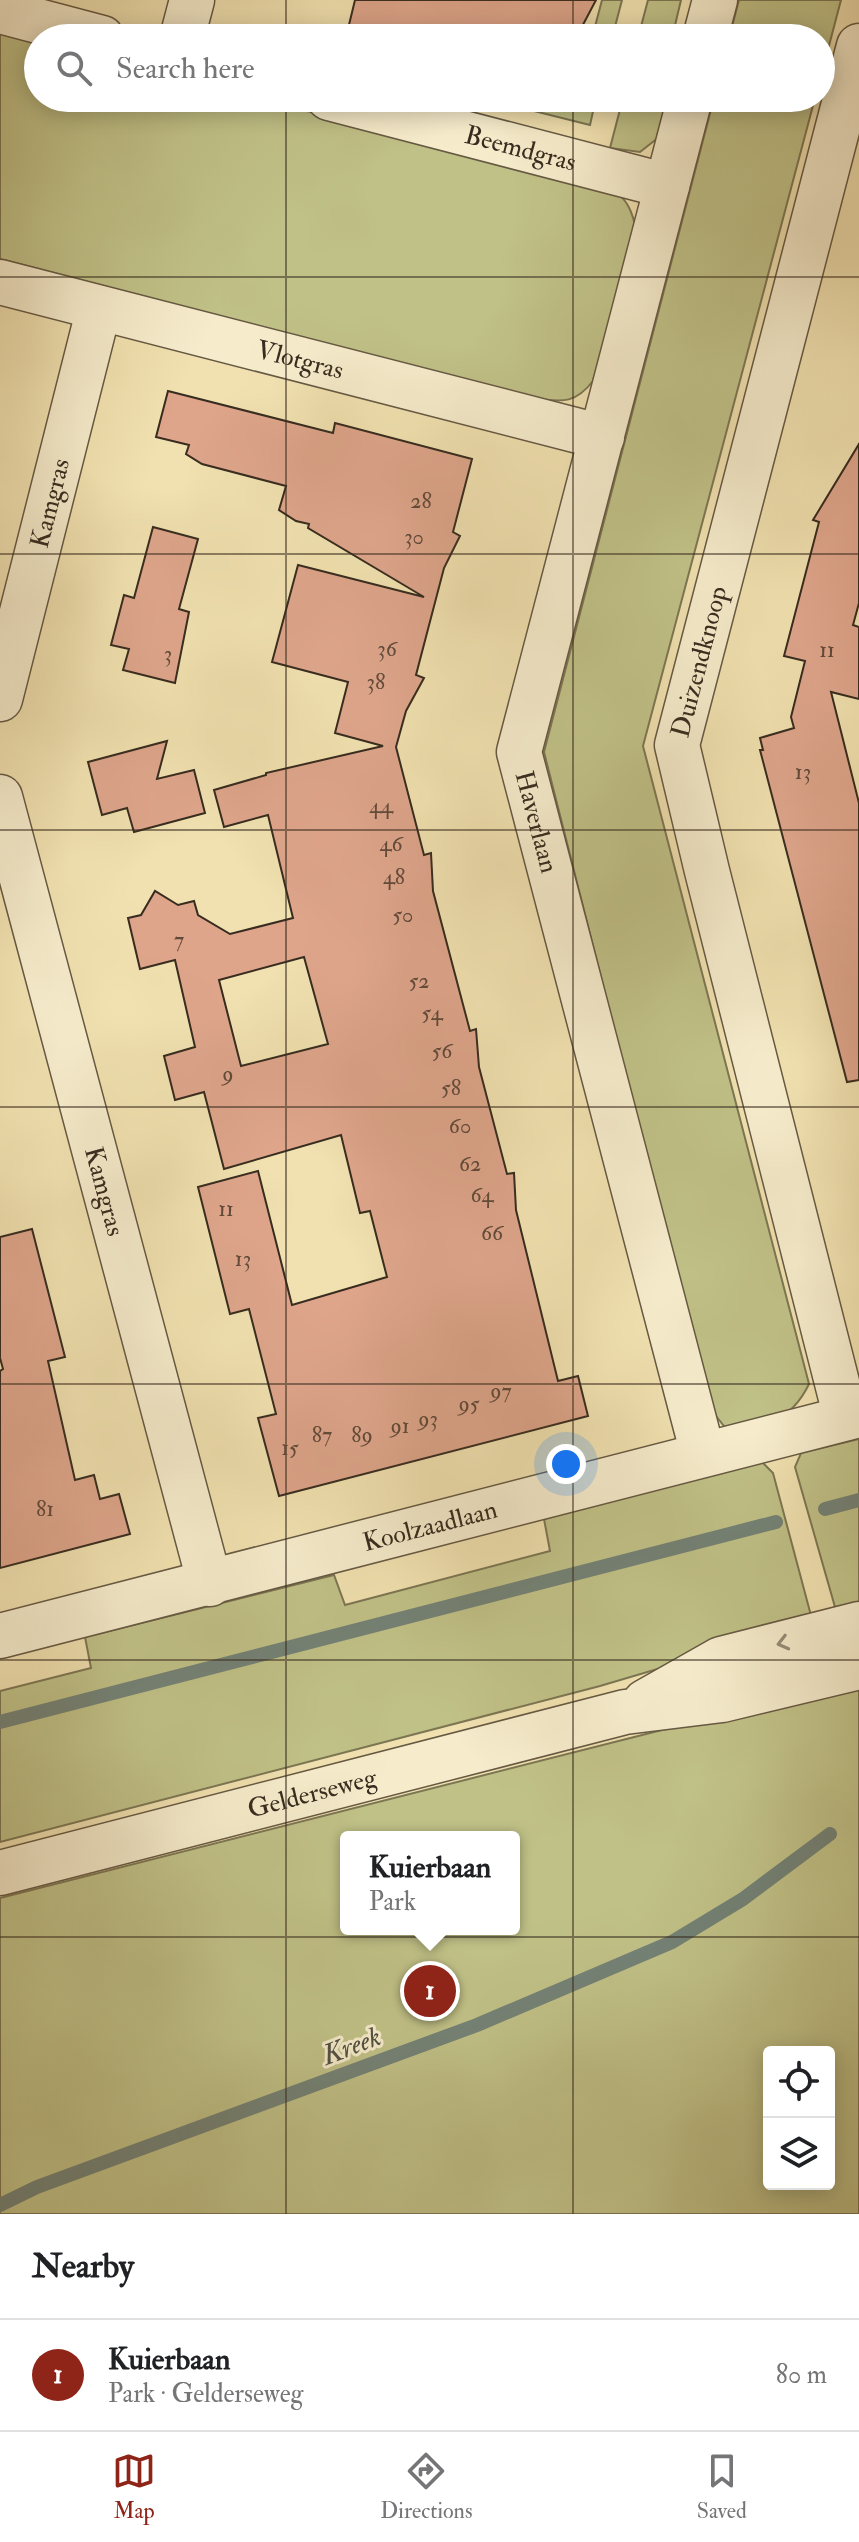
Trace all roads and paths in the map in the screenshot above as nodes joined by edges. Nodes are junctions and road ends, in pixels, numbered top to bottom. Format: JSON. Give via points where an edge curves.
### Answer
{"nodes":[{"id":1,"x":192,"y":0,"type":"edge"},
{"id":2,"x":715,"y":0,"type":"edge"},
{"id":3,"x":0,"y":11,"type":"edge"},
{"id":4,"x":49,"y":24,"type":"edge"},
{"id":5,"x":186,"y":24,"type":"edge"},
{"id":6,"x":709,"y":24,"type":"edge"},
{"id":7,"x":859,"y":46,"type":"edge"},
{"id":8,"x":383,"y":112,"type":"edge"},
{"id":9,"x":686,"y":112,"type":"edge"},
{"id":10,"x":667,"y":186,"type":"junction"},
{"id":11,"x":0,"y":282,"type":"edge"},
{"id":12,"x":99,"y":308,"type":"junction"},
{"id":13,"x":602,"y":437,"type":"junction"},
{"id":14,"x":0,"y":699,"type":"edge"},
{"id":15,"x":0,"y":797,"type":"edge"},
{"id":16,"x":853,"y":1416,"type":"edge"},
{"id":17,"x":703,"y":1454,"type":"junction"},
{"id":18,"x":210,"y":1584,"type":"junction"},
{"id":19,"x":859,"y":1624,"type":"edge"},
{"id":20,"x":0,"y":1636,"type":"edge"},
{"id":21,"x":859,"y":1667,"type":"edge"},
{"id":22,"x":625,"y":1712,"type":"junction"},
{"id":23,"x":0,"y":1873,"type":"edge"}],
"edges":[{"from":1,"to":5,"type":"street"},
{"from":2,"to":6,"type":"street"},
{"from":3,"to":4,"type":"street"},
{"from":7,"to":16,"type":"street","name":"Duizendknoop","via":[[677,745],[710,887]]},
{"from":8,"to":10,"type":"street","name":"Beemdgras"},
{"from":9,"to":10,"type":"street","name":"Haverlaan"},
{"from":10,"to":13,"type":"street","name":"Haverlaan"},
{"from":11,"to":12,"type":"street","name":"Vlotgras"},
{"from":12,"to":13,"type":"street","name":"Vlotgras"},
{"from":12,"to":14,"type":"street","name":"Kamgras"},
{"from":13,"to":17,"type":"street","name":"Haverlaan","via":[[519,752]]},
{"from":15,"to":18,"type":"street","name":"Kamgras"},
{"from":16,"to":17,"type":"street","name":"Koolzaadlaan"},
{"from":17,"to":18,"type":"street","name":"Koolzaadlaan"},
{"from":18,"to":20,"type":"street","name":"Koolzaadlaan"},
{"from":19,"to":22,"type":"street","name":"Gelderseweg","one_way":true,"via":[[721,1659]]},
{"from":21,"to":22,"type":"street","name":"Gelderseweg","via":[[722,1700]]},
{"from":22,"to":23,"type":"street","name":"Gelderseweg"}]}
